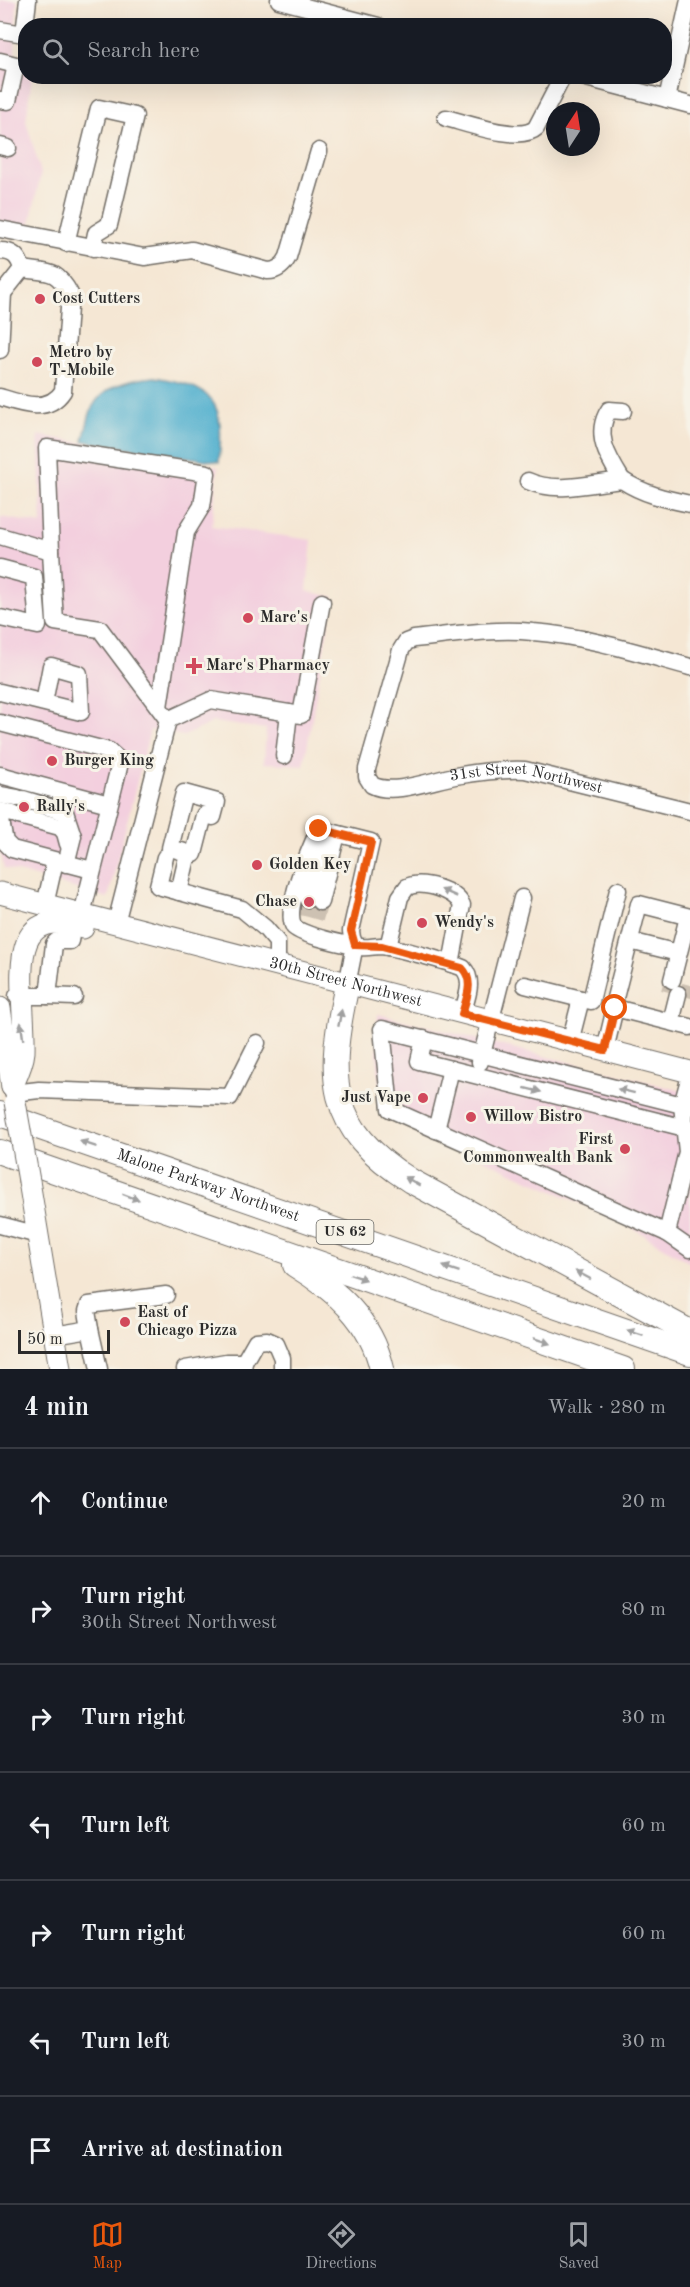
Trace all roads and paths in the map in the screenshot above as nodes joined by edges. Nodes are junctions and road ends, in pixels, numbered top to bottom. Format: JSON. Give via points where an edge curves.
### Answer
{"nodes":[{"id":1,"x":28,"y":0,"type":"edge"},
{"id":2,"x":279,"y":0,"type":"edge"},
{"id":3,"x":689,"y":0,"type":"edge"},
{"id":4,"x":315,"y":5,"type":"edge"},
{"id":5,"x":26,"y":18,"type":"edge"},
{"id":6,"x":354,"y":18,"type":"edge"},
{"id":7,"x":0,"y":30,"type":"edge"},
{"id":8,"x":18,"y":33,"type":"edge"},
{"id":9,"x":0,"y":61,"type":"edge"},
{"id":10,"x":0,"y":68,"type":"edge"},
{"id":11,"x":672,"y":76,"type":"edge"},
{"id":12,"x":559,"y":84,"type":"edge"},
{"id":13,"x":610,"y":84,"type":"edge"},
{"id":14,"x":670,"y":84,"type":"edge"},
{"id":15,"x":0,"y":87,"type":"edge"},
{"id":16,"x":667,"y":99,"type":"junction"},
{"id":17,"x":0,"y":100,"type":"edge"},
{"id":18,"x":690,"y":105,"type":"edge"},
{"id":19,"x":446,"y":118,"type":"dead end"},
{"id":20,"x":320,"y":151,"type":"dead end"},
{"id":21,"x":0,"y":229,"type":"edge"},
{"id":22,"x":66,"y":243,"type":"junction"},
{"id":23,"x":93,"y":248,"type":"junction"},
{"id":24,"x":0,"y":251,"type":"edge"},
{"id":25,"x":0,"y":258,"type":"edge"},
{"id":26,"x":22,"y":269,"type":"junction"},
{"id":27,"x":1,"y":292,"type":"edge"},
{"id":28,"x":0,"y":350,"type":"edge"},
{"id":29,"x":0,"y":398,"type":"edge"},
{"id":30,"x":623,"y":411,"type":"dead end"},
{"id":31,"x":622,"y":480,"type":"junction"},
{"id":32,"x":528,"y":481,"type":"dead end"},
{"id":33,"x":690,"y":504,"type":"edge"},
{"id":34,"x":0,"y":536,"type":"edge"},
{"id":35,"x":51,"y":551,"type":"junction"},
{"id":36,"x":0,"y":568,"type":"edge"},
{"id":37,"x":0,"y":576,"type":"edge"},
{"id":38,"x":322,"y":602,"type":"dead end"},
{"id":39,"x":7,"y":620,"type":"edge"},
{"id":40,"x":690,"y":666,"type":"edge"},
{"id":41,"x":0,"y":692,"type":"edge"},
{"id":42,"x":44,"y":703,"type":"dead end"},
{"id":43,"x":289,"y":713,"type":"junction"},
{"id":44,"x":163,"y":714,"type":"junction"},
{"id":45,"x":0,"y":723,"type":"edge"},
{"id":46,"x":25,"y":729,"type":"junction"},
{"id":47,"x":284,"y":756,"type":"dead end"},
{"id":48,"x":0,"y":775,"type":"edge"},
{"id":49,"x":0,"y":795,"type":"edge"},
{"id":50,"x":104,"y":802,"type":"junction"},
{"id":51,"x":690,"y":811,"type":"edge"},
{"id":52,"x":7,"y":819,"type":"edge"},
{"id":53,"x":328,"y":831,"type":"junction"},
{"id":54,"x":189,"y":853,"type":"dead end"},
{"id":55,"x":64,"y":858,"type":"junction"},
{"id":56,"x":165,"y":858,"type":"dead end"},
{"id":57,"x":88,"y":869,"type":"junction"},
{"id":58,"x":618,"y":890,"type":"dead end"},
{"id":59,"x":179,"y":892,"type":"junction"},
{"id":60,"x":0,"y":893,"type":"edge"},
{"id":61,"x":522,"y":898,"type":"dead end"},
{"id":62,"x":310,"y":900,"type":"tunnel mouth"},
{"id":63,"x":45,"y":904,"type":"junction"},
{"id":64,"x":689,"y":917,"type":"edge"},
{"id":65,"x":77,"y":920,"type":"junction"},
{"id":66,"x":116,"y":923,"type":"junction"},
{"id":67,"x":630,"y":941,"type":"junction"},
{"id":68,"x":355,"y":945,"type":"junction"},
{"id":69,"x":388,"y":947,"type":"junction"},
{"id":70,"x":682,"y":950,"type":"edge"},
{"id":71,"x":451,"y":964,"type":"junction"},
{"id":72,"x":277,"y":966,"type":"junction"},
{"id":73,"x":346,"y":985,"type":"junction"},
{"id":74,"x":525,"y":985,"type":"dead end"},
{"id":75,"x":677,"y":989,"type":"junction"},
{"id":76,"x":48,"y":996,"type":"junction"},
{"id":77,"x":74,"y":997,"type":"dead end"},
{"id":78,"x":581,"y":999,"type":"junction"},
{"id":79,"x":8,"y":1002,"type":"edge"},
{"id":80,"x":615,"y":1008,"type":"junction"},
{"id":81,"x":462,"y":1014,"type":"junction"},
{"id":82,"x":490,"y":1021,"type":"junction"},
{"id":83,"x":675,"y":1023,"type":"edge"},
{"id":84,"x":424,"y":1039,"type":"junction"},
{"id":85,"x":570,"y":1042,"type":"junction"},
{"id":86,"x":257,"y":1044,"type":"dead end"},
{"id":87,"x":3,"y":1045,"type":"edge"},
{"id":88,"x":605,"y":1050,"type":"junction"},
{"id":89,"x":482,"y":1054,"type":"junction"},
{"id":90,"x":451,"y":1069,"type":"junction"},
{"id":91,"x":690,"y":1074,"type":"edge"},
{"id":92,"x":477,"y":1076,"type":"junction"},
{"id":93,"x":10,"y":1099,"type":"edge"},
{"id":94,"x":686,"y":1106,"type":"edge"},
{"id":95,"x":436,"y":1130,"type":"junction"},
{"id":96,"x":687,"y":1136,"type":"edge"},
{"id":97,"x":0,"y":1152,"type":"edge"},
{"id":98,"x":0,"y":1225,"type":"edge"},
{"id":99,"x":667,"y":1233,"type":"junction"},
{"id":100,"x":38,"y":1234,"type":"junction"},
{"id":101,"x":243,"y":1237,"type":"junction"},
{"id":102,"x":690,"y":1249,"type":"edge"},
{"id":103,"x":166,"y":1295,"type":"dead end"},
{"id":104,"x":90,"y":1329,"type":"junction"},
{"id":105,"x":690,"y":1332,"type":"edge"},
{"id":106,"x":54,"y":1335,"type":"junction"},
{"id":107,"x":690,"y":1353,"type":"edge"},
{"id":108,"x":244,"y":1365,"type":"edge"},
{"id":109,"x":60,"y":1369,"type":"edge"},
{"id":110,"x":99,"y":1369,"type":"edge"},
{"id":111,"x":185,"y":1369,"type":"edge"},
{"id":112,"x":282,"y":1369,"type":"edge"},
{"id":113,"x":382,"y":1369,"type":"edge"},
{"id":114,"x":623,"y":1369,"type":"edge"}],
"edges":[{"from":1,"to":5,"type":"street"},
{"from":2,"to":4,"type":"street"},
{"from":3,"to":11,"type":"street"},
{"from":4,"to":6,"type":"street"},
{"from":7,"to":8,"type":"street"},
{"from":9,"to":17,"type":"street","via":[[16,65],[8,102]]},
{"from":10,"to":15,"type":"street"},
{"from":12,"to":19,"type":"street","via":[[536,128],[528,134],[511,134]]},
{"from":13,"to":16,"type":"street"},
{"from":14,"to":16,"type":"street"},
{"from":16,"to":18,"type":"street"},
{"from":20,"to":23,"type":"street","via":[[288,257],[274,270],[192,250],[144,257]]},
{"from":21,"to":22,"type":"street"},
{"from":22,"to":23,"type":"street"},
{"from":22,"to":23,"type":"street","via":[[99,108],[135,116],[109,225],[96,233]]},
{"from":24,"to":26,"type":"street","via":[[16,256]]},
{"from":25,"to":27,"type":"street","via":[[11,258],[17,267]]},
{"from":26,"to":27,"type":"street"},
{"from":26,"to":29,"type":"street","via":[[55,274],[70,294],[63,391],[57,401],[44,406]]},
{"from":27,"to":28,"type":"street"},
{"from":30,"to":31,"type":"street","via":[[609,410],[602,432],[608,457]]},
{"from":31,"to":32,"type":"street","via":[[558,487]]},
{"from":31,"to":33,"type":"street","via":[[635,489]]},
{"from":34,"to":35,"type":"street"},
{"from":35,"to":44,"type":"street","via":[[55,622],[100,629]]},
{"from":35,"to":44,"type":"street","via":[[47,448],[207,473],[202,506],[186,532]]},
{"from":36,"to":39,"type":"street","via":[[34,576],[38,626]]},
{"from":37,"to":39,"type":"street","via":[[22,581],[28,588],[26,609]]},
{"from":38,"to":43,"type":"street","via":[[301,715]]},
{"from":40,"to":51,"type":"street","name":"31st Street Northwest","via":[[532,632],[414,639],[401,650],[368,761],[367,777],[376,787],[388,789],[479,772],[525,770]]},
{"from":41,"to":42,"type":"street"},
{"from":43,"to":44,"type":"street","via":[[211,700]]},
{"from":43,"to":47,"type":"street"},
{"from":44,"to":66,"type":"street"},
{"from":45,"to":46,"type":"street"},
{"from":46,"to":50,"type":"street","via":[[43,743],[106,760]]},
{"from":46,"to":50,"type":"street","via":[[116,756],[119,764]]},
{"from":48,"to":50,"type":"street"},
{"from":49,"to":55,"type":"street","via":[[65,812],[73,837]]},
{"from":50,"to":57,"type":"street"},
{"from":52,"to":55,"type":"street","via":[[5,842],[9,847]]},
{"from":52,"to":55,"type":"street","via":[[60,827],[65,833]]},
{"from":53,"to":62,"type":"street"},
{"from":53,"to":68,"type":"street","via":[[371,842],[351,931]]},
{"from":53,"to":68,"type":"street","via":[[302,867],[291,914],[294,927],[309,925]]},
{"from":54,"to":59,"type":"street"},
{"from":55,"to":57,"type":"street"},
{"from":55,"to":63,"type":"street"},
{"from":56,"to":59,"type":"street","via":[[158,886]]},
{"from":57,"to":65,"type":"street"},
{"from":58,"to":78,"type":"street","via":[[591,1001]]},
{"from":59,"to":72,"type":"street","via":[[242,909],[278,942]]},
{"from":60,"to":63,"type":"main road","name":"30th Street Northwest"},
{"from":61,"to":82,"type":"street"},
{"from":63,"to":65,"type":"main road","name":"30th Street Northwest"},
{"from":64,"to":67,"type":"street","via":[[639,904]]},
{"from":64,"to":75,"type":"street"},
{"from":65,"to":66,"type":"main road","name":"30th Street Northwest"},
{"from":65,"to":76,"type":"street","via":[[70,941],[54,944]]},
{"from":65,"to":79,"type":"main road","via":[[38,922],[17,934],[10,959]]},
{"from":66,"to":72,"type":"main road","name":"30th Street Northwest"},
{"from":67,"to":70,"type":"street"},
{"from":67,"to":80,"type":"street"},
{"from":68,"to":69,"type":"street"},
{"from":68,"to":73,"type":"street"},
{"from":69,"to":71,"type":"street"},
{"from":71,"to":69,"type":"street","one_way":true,"via":[[462,905],[448,891],[419,884],[407,887],[400,897]]},
{"from":70,"to":75,"type":"street"},
{"from":71,"to":81,"type":"street","via":[[469,976]]},
{"from":72,"to":73,"type":"main road","name":"30th Street Northwest"},
{"from":73,"to":81,"type":"main road","name":"30th Street Northwest"},
{"from":105,"to":73,"type":"highway","one_way":true,"via":[[411,1181],[373,1154],[346,1117],[336,1084],[334,1054]]},
{"from":74,"to":78,"type":"street"},
{"from":75,"to":83,"type":"street"},
{"from":76,"to":77,"type":"street"},
{"from":76,"to":79,"type":"street"},
{"from":78,"to":85,"type":"street"},
{"from":79,"to":87,"type":"main road"},
{"from":93,"to":79,"type":"main road","one_way":true,"via":[[24,1055]]},
{"from":80,"to":83,"type":"street"},
{"from":80,"to":88,"type":"street"},
{"from":81,"to":82,"type":"main road","name":"30th Street Northwest"},
{"from":82,"to":85,"type":"main road","name":"30th Street Northwest"},
{"from":82,"to":89,"type":"street"},
{"from":84,"to":89,"type":"street"},
{"from":84,"to":90,"type":"street","via":[[419,1061]]},
{"from":84,"to":95,"type":"street","via":[[382,1029],[390,1109]]},
{"from":85,"to":88,"type":"main road","name":"30th Street Northwest"},
{"from":86,"to":93,"type":"street","via":[[230,1097],[39,1090]]},
{"from":87,"to":93,"type":"main road"},
{"from":88,"to":91,"type":"main road","name":"30th Street Northwest"},
{"from":89,"to":92,"type":"street"},
{"from":94,"to":89,"type":"street","one_way":true},
{"from":90,"to":92,"type":"street"},
{"from":90,"to":95,"type":"street"},
{"from":91,"to":94,"type":"street"},
{"from":92,"to":96,"type":"street","one_way":true},
{"from":93,"to":100,"type":"main road","bridge":true},
{"from":107,"to":93,"type":"highway","name":"Malone Parkway Northwest","number":"US 62","one_way":true},
{"from":94,"to":96,"type":"street"},
{"from":95,"to":99,"type":"street"},
{"from":96,"to":99,"type":"street","via":[[687,1152]]},
{"from":97,"to":101,"type":"highway","number":"US 62","one_way":true},
{"from":98,"to":100,"type":"street"},
{"from":99,"to":102,"type":"street"},
{"from":100,"to":106,"type":"main road"},
{"from":101,"to":113,"type":"highway","via":[[309,1274],[348,1304],[368,1331]]},
{"from":101,"to":114,"type":"highway","number":"US 62","one_way":true},
{"from":103,"to":104,"type":"street","via":[[89,1305]]},
{"from":104,"to":106,"type":"street"},
{"from":104,"to":110,"type":"street"},
{"from":106,"to":109,"type":"main road"},
{"from":108,"to":111,"type":"street","via":[[226,1362]]},
{"from":108,"to":112,"type":"street","via":[[256,1341],[267,1340],[276,1344]]}]}
